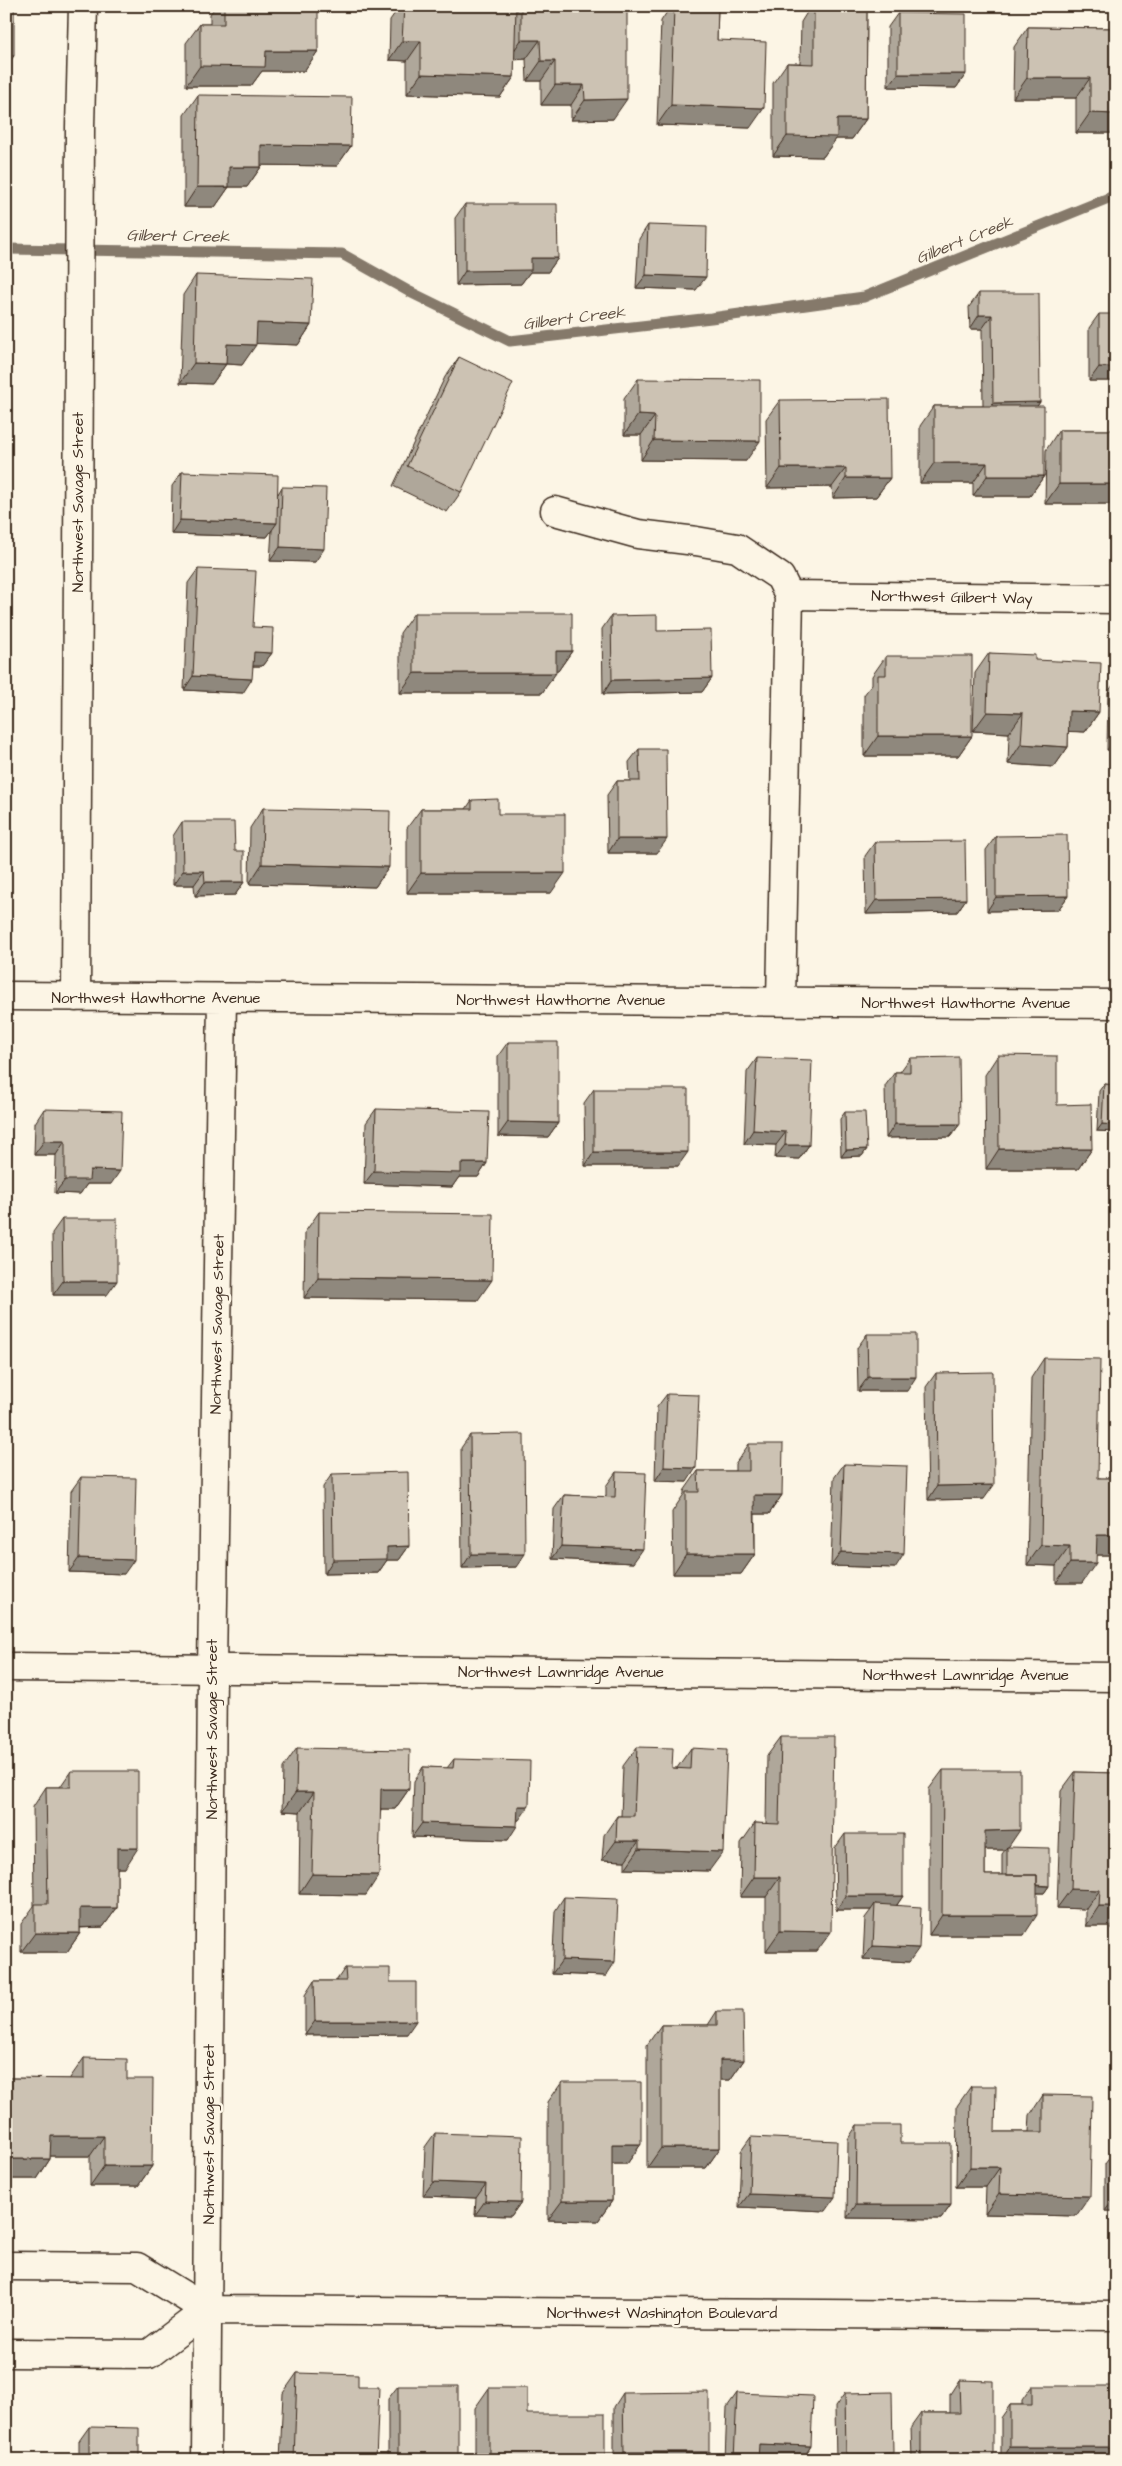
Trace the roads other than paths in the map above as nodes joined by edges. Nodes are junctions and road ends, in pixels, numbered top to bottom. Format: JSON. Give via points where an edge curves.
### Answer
{"nodes":[{"id":1,"x":83,"y":6,"type":"edge"},
{"id":2,"x":555,"y":511,"type":"dead end"},
{"id":3,"x":788,"y":595,"type":"junction"},
{"id":4,"x":1116,"y":599,"type":"edge"},
{"id":5,"x":6,"y":996,"type":"edge"},
{"id":6,"x":76,"y":997,"type":"junction"},
{"id":7,"x":222,"y":998,"type":"junction"},
{"id":8,"x":782,"y":1001,"type":"junction"},
{"id":9,"x":1116,"y":1004,"type":"edge"},
{"id":10,"x":6,"y":1668,"type":"edge"},
{"id":11,"x":212,"y":1669,"type":"junction"},
{"id":12,"x":1116,"y":1677,"type":"edge"},
{"id":13,"x":6,"y":2266,"type":"edge"},
{"id":14,"x":207,"y":2310,"type":"junction"},
{"id":15,"x":1116,"y":2316,"type":"edge"},
{"id":16,"x":6,"y":2353,"type":"edge"},
{"id":17,"x":206,"y":2460,"type":"edge"}],
"edges":[{"from":1,"to":6,"type":"street","name":"Northwest Savage Street"},
{"from":2,"to":3,"type":"street","via":[[638,534],[737,548],[780,577]]},
{"from":3,"to":4,"type":"street","name":"Northwest Gilbert Way"},
{"from":3,"to":8,"type":"street"},
{"from":5,"to":6,"type":"street","name":"Northwest Hawthorne Avenue"},
{"from":6,"to":7,"type":"street","name":"Northwest Hawthorne Avenue"},
{"from":7,"to":8,"type":"street","name":"Northwest Hawthorne Avenue"},
{"from":7,"to":11,"type":"street","name":"Northwest Savage Street"},
{"from":8,"to":9,"type":"street","name":"Northwest Hawthorne Avenue"},
{"from":10,"to":11,"type":"street","name":"Northwest Lawnridge Avenue"},
{"from":11,"to":12,"type":"street","name":"Northwest Lawnridge Avenue"},
{"from":11,"to":14,"type":"street","name":"Northwest Savage Street"},
{"from":13,"to":14,"type":"street","via":[[136,2267]]},
{"from":14,"to":15,"type":"street","name":"Northwest Washington Boulevard"},
{"from":14,"to":16,"type":"street","via":[[149,2354]]},
{"from":14,"to":17,"type":"street","name":"Northwest Savage Street"}]}
